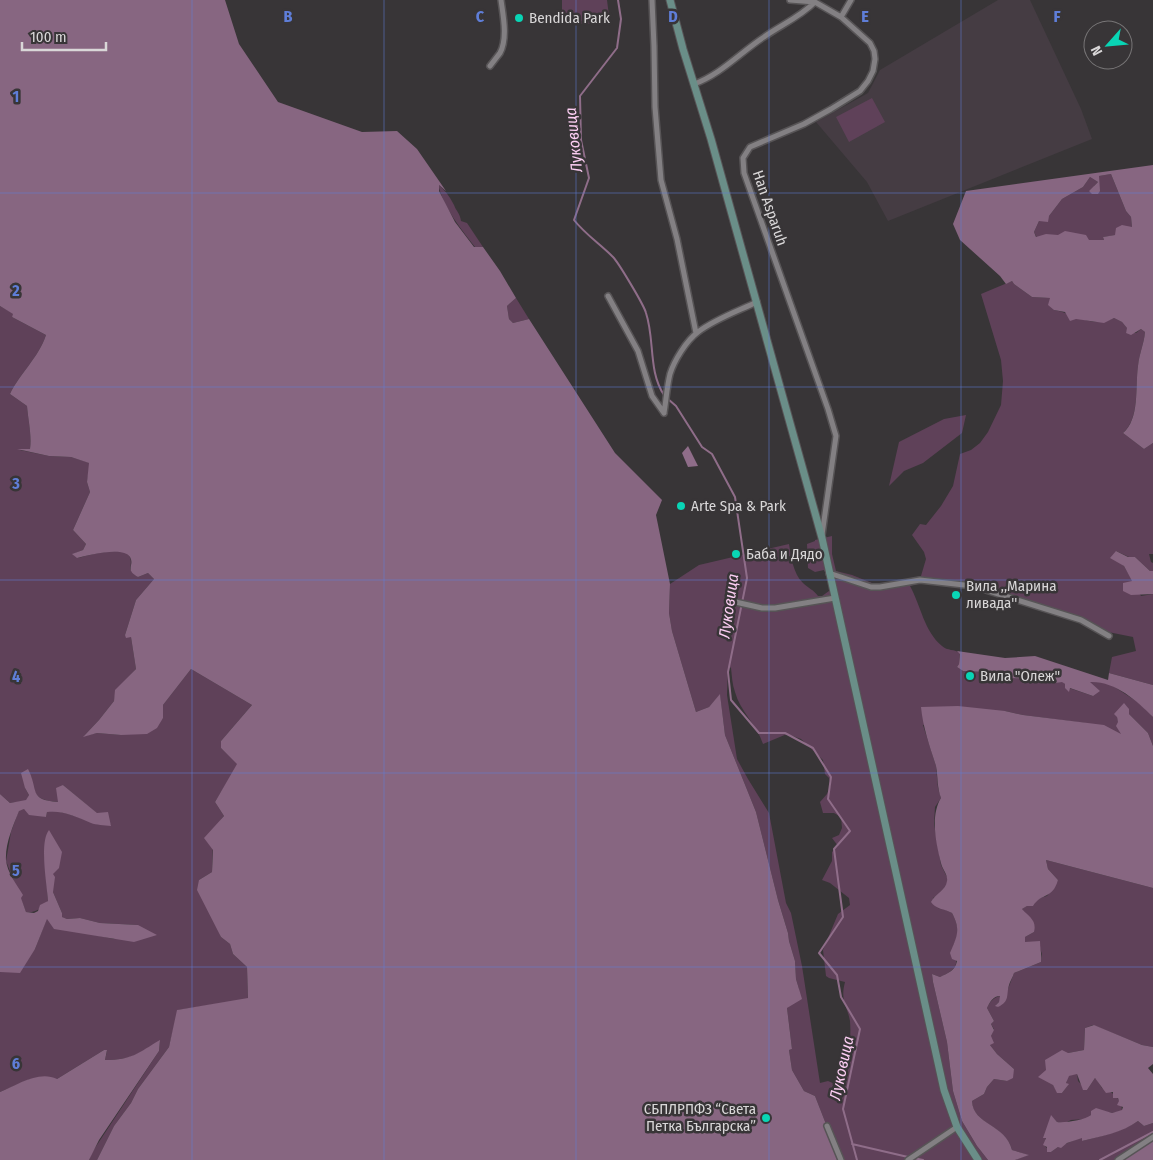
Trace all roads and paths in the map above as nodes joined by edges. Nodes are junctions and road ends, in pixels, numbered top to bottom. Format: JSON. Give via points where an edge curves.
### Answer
{"nodes":[{"id":1,"x":501,"y":0,"type":"edge"},
{"id":2,"x":652,"y":0,"type":"edge"},
{"id":3,"x":670,"y":0,"type":"edge"},
{"id":4,"x":790,"y":0,"type":"edge"},
{"id":5,"x":851,"y":0,"type":"edge"},
{"id":6,"x":815,"y":2,"type":"junction"},
{"id":7,"x":841,"y":17,"type":"junction"},
{"id":8,"x":490,"y":66,"type":"dead end"},
{"id":9,"x":694,"y":84,"type":"junction"},
{"id":10,"x":608,"y":296,"type":"dead end"},
{"id":11,"x":757,"y":302,"type":"junction"},
{"id":12,"x":696,"y":333,"type":"junction"},
{"id":13,"x":822,"y":538,"type":"junction"},
{"id":14,"x":830,"y":574,"type":"junction"},
{"id":15,"x":835,"y":598,"type":"junction"},
{"id":16,"x":734,"y":602,"type":"dead end"},
{"id":17,"x":1109,"y":636,"type":"dead end"},
{"id":18,"x":827,"y":1126,"type":"dead end"},
{"id":19,"x":957,"y":1127,"type":"junction"},
{"id":20,"x":1153,"y":1137,"type":"edge"},
{"id":21,"x":909,"y":1159,"type":"edge"},
{"id":22,"x":841,"y":1160,"type":"edge"},
{"id":23,"x":978,"y":1160,"type":"edge"},
{"id":24,"x":1118,"y":1160,"type":"edge"}],
"edges":[{"from":1,"to":8,"type":"street","via":[[503,41],[501,52]]},
{"from":2,"to":12,"type":"street","via":[[655,107],[662,180]]},
{"from":3,"to":9,"type":"main road"},
{"from":4,"to":6,"type":"street","name":"Han Asparuh"},
{"from":5,"to":7,"type":"street"},
{"from":6,"to":7,"type":"street","name":"Han Asparuh"},
{"from":6,"to":9,"type":"street","via":[[709,78]]},
{"from":7,"to":13,"type":"street","name":"Han Asparuh","via":[[874,50],[873,71],[868,81],[860,91],[831,109],[750,147],[742,165],[836,436]]},
{"from":9,"to":11,"type":"main road"},
{"from":10,"to":12,"type":"street","via":[[638,350],[652,396],[664,413],[670,375]]},
{"from":11,"to":12,"type":"street"},
{"from":11,"to":13,"type":"main road"},
{"from":13,"to":14,"type":"main road"},
{"from":14,"to":15,"type":"main road"},
{"from":14,"to":17,"type":"street","via":[[871,587],[920,580],[973,586],[1080,620]]},
{"from":15,"to":16,"type":"street","via":[[775,608]]},
{"from":15,"to":19,"type":"main road","via":[[944,1090]]},
{"from":18,"to":22,"type":"street"},
{"from":19,"to":21,"type":"street"},
{"from":19,"to":23,"type":"main road"},
{"from":20,"to":24,"type":"street"}]}
